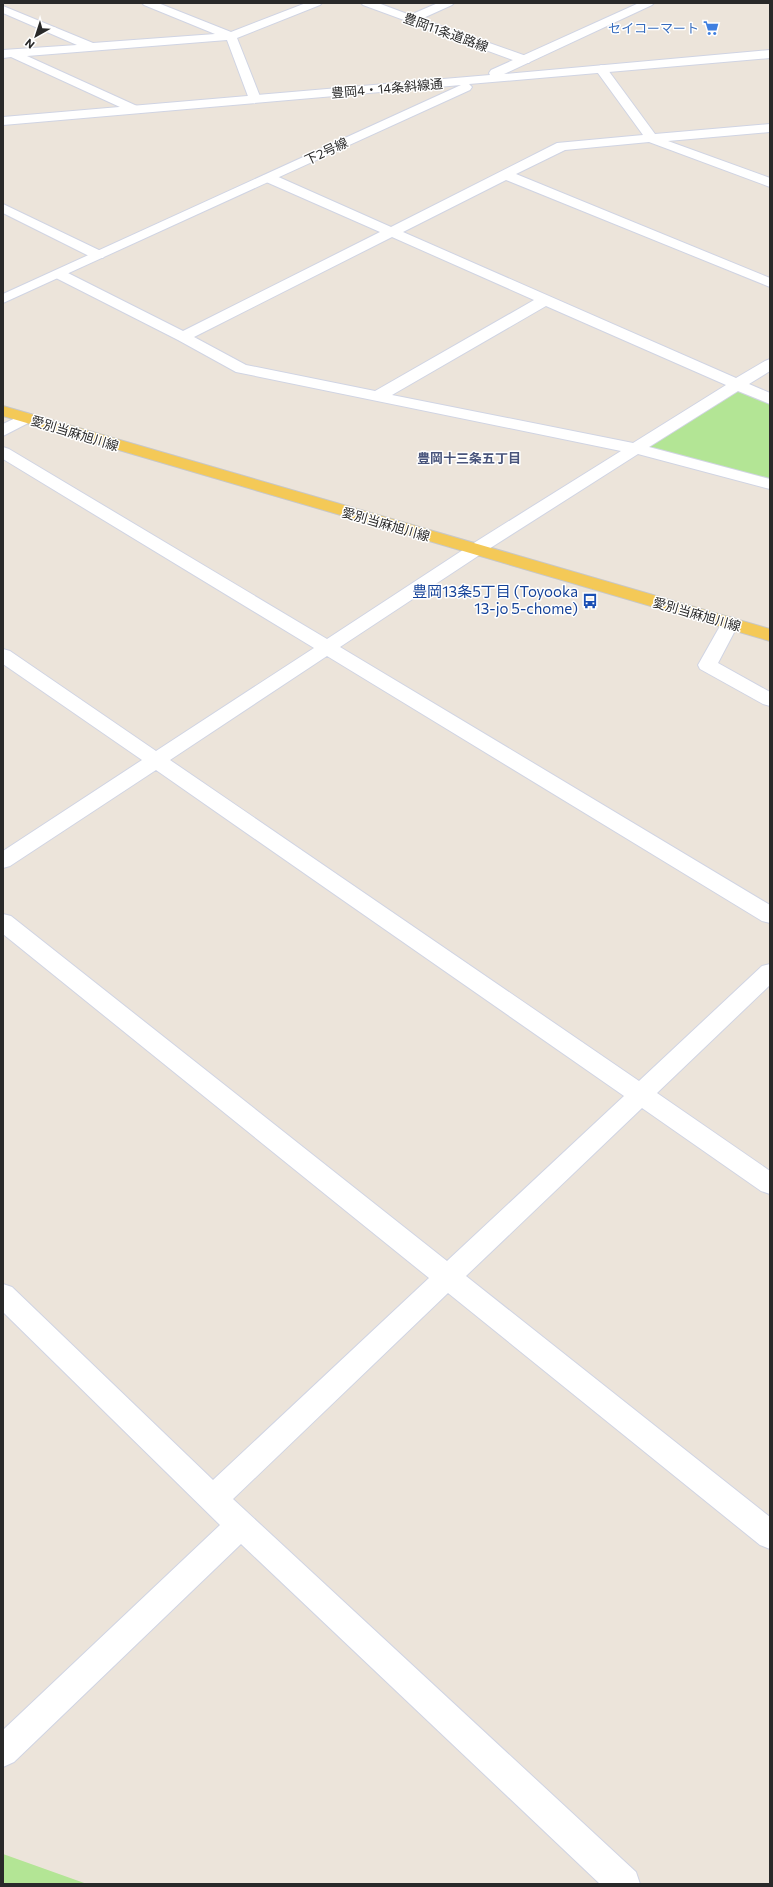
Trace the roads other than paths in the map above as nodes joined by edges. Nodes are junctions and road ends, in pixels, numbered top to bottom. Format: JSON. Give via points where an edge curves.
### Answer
{"nodes":[{"id":1,"x":148,"y":3,"type":"edge"},
{"id":2,"x":316,"y":3,"type":"edge"},
{"id":3,"x":367,"y":3,"type":"edge"},
{"id":4,"x":448,"y":3,"type":"edge"},
{"id":5,"x":648,"y":3,"type":"edge"},
{"id":6,"x":3,"y":9,"type":"edge"},
{"id":7,"x":410,"y":19,"type":"junction"},
{"id":8,"x":231,"y":36,"type":"junction"},
{"id":9,"x":91,"y":46,"type":"junction"},
{"id":10,"x":6,"y":52,"type":"edge"},
{"id":11,"x":770,"y":54,"type":"edge"},
{"id":12,"x":525,"y":60,"type":"junction"},
{"id":13,"x":600,"y":69,"type":"junction"},
{"id":14,"x":479,"y":81,"type":"junction"},
{"id":15,"x":255,"y":99,"type":"junction"},
{"id":16,"x":133,"y":109,"type":"junction"},
{"id":17,"x":3,"y":121,"type":"edge"},
{"id":18,"x":770,"y":128,"type":"edge"},
{"id":19,"x":652,"y":139,"type":"junction"},
{"id":20,"x":504,"y":174,"type":"junction"},
{"id":21,"x":269,"y":178,"type":"junction"},
{"id":22,"x":770,"y":184,"type":"edge"},
{"id":23,"x":3,"y":208,"type":"edge"},
{"id":24,"x":394,"y":232,"type":"junction"},
{"id":25,"x":98,"y":255,"type":"junction"},
{"id":26,"x":59,"y":274,"type":"junction"},
{"id":27,"x":770,"y":283,"type":"edge"},
{"id":28,"x":3,"y":299,"type":"edge"},
{"id":29,"x":546,"y":300,"type":"junction"},
{"id":30,"x":183,"y":337,"type":"junction"},
{"id":31,"x":770,"y":364,"type":"edge"},
{"id":32,"x":738,"y":385,"type":"junction"},
{"id":33,"x":378,"y":396,"type":"junction"},
{"id":34,"x":770,"y":399,"type":"edge"},
{"id":35,"x":3,"y":411,"type":"edge"},
{"id":36,"x":26,"y":418,"type":"junction"},
{"id":37,"x":3,"y":431,"type":"edge"},
{"id":38,"x":636,"y":449,"type":"junction"},
{"id":39,"x":3,"y":452,"type":"edge"},
{"id":40,"x":770,"y":484,"type":"edge"},
{"id":41,"x":475,"y":550,"type":"junction"},
{"id":42,"x":730,"y":623,"type":"junction"},
{"id":43,"x":770,"y":635,"type":"edge"},
{"id":44,"x":327,"y":647,"type":"junction"},
{"id":45,"x":3,"y":655,"type":"edge"},
{"id":46,"x":770,"y":700,"type":"edge"},
{"id":47,"x":156,"y":759,"type":"junction"},
{"id":48,"x":3,"y":861,"type":"edge"},
{"id":49,"x":770,"y":915,"type":"edge"},
{"id":50,"x":3,"y":922,"type":"edge"},
{"id":51,"x":770,"y":972,"type":"edge"},
{"id":52,"x":641,"y":1096,"type":"junction"},
{"id":53,"x":770,"y":1184,"type":"edge"},
{"id":54,"x":447,"y":1278,"type":"junction"},
{"id":55,"x":3,"y":1295,"type":"edge"},
{"id":56,"x":213,"y":1499,"type":"junction"},
{"id":57,"x":241,"y":1525,"type":"junction"},
{"id":58,"x":770,"y":1535,"type":"edge"},
{"id":59,"x":3,"y":1751,"type":"edge"},
{"id":60,"x":624,"y":1884,"type":"edge"}],
"edges":[{"from":1,"to":8,"type":"street"},
{"from":2,"to":8,"type":"street"},
{"from":3,"to":7,"type":"street","name":"豊岡11条道路線"},
{"from":4,"to":7,"type":"street"},
{"from":5,"to":12,"type":"street","name":"下2号線"},
{"from":6,"to":9,"type":"street"},
{"from":7,"to":12,"type":"street","name":"豊岡11条道路線"},
{"from":8,"to":9,"type":"street"},
{"from":8,"to":15,"type":"street"},
{"from":9,"to":10,"type":"street"},
{"from":10,"to":16,"type":"street"},
{"from":11,"to":13,"type":"street","name":"豊岡4・14条斜線通"},
{"from":12,"to":14,"type":"street","name":"下2号線"},
{"from":13,"to":14,"type":"street","name":"豊岡4・14条斜線通"},
{"from":13,"to":19,"type":"street"},
{"from":14,"to":15,"type":"street","name":"豊岡4・14条斜線通"},
{"from":14,"to":21,"type":"street","name":"下2号線"},
{"from":15,"to":16,"type":"street","name":"豊岡4・14条斜線通"},
{"from":16,"to":17,"type":"street","name":"豊岡4・14条斜線通"},
{"from":18,"to":19,"type":"street"},
{"from":19,"to":20,"type":"street","via":[[562,146]]},
{"from":19,"to":22,"type":"street"},
{"from":20,"to":24,"type":"street"},
{"from":20,"to":27,"type":"street"},
{"from":21,"to":24,"type":"street"},
{"from":21,"to":25,"type":"street","name":"下2号線"},
{"from":23,"to":25,"type":"street"},
{"from":24,"to":29,"type":"street"},
{"from":24,"to":30,"type":"street"},
{"from":25,"to":26,"type":"street","name":"下2号線"},
{"from":26,"to":28,"type":"street","name":"下2号線"},
{"from":26,"to":30,"type":"street"},
{"from":29,"to":32,"type":"street"},
{"from":29,"to":33,"type":"street"},
{"from":30,"to":33,"type":"street","via":[[241,369]]},
{"from":31,"to":32,"type":"street"},
{"from":32,"to":34,"type":"street"},
{"from":32,"to":38,"type":"street"},
{"from":33,"to":38,"type":"street"},
{"from":35,"to":36,"type":"main road","name":"愛別当麻旭川線"},
{"from":36,"to":37,"type":"street"},
{"from":36,"to":41,"type":"main road","name":"愛別当麻旭川線"},
{"from":38,"to":40,"type":"street"},
{"from":38,"to":41,"type":"street"},
{"from":39,"to":44,"type":"street"},
{"from":41,"to":42,"type":"main road","name":"愛別当麻旭川線"},
{"from":41,"to":44,"type":"street"},
{"from":42,"to":43,"type":"main road","name":"愛別当麻旭川線"},
{"from":42,"to":46,"type":"street","via":[[707,665]]},
{"from":44,"to":47,"type":"street"},
{"from":44,"to":49,"type":"street"},
{"from":45,"to":47,"type":"street"},
{"from":47,"to":48,"type":"street"},
{"from":47,"to":52,"type":"street"},
{"from":50,"to":54,"type":"street"},
{"from":51,"to":52,"type":"street"},
{"from":52,"to":53,"type":"street"},
{"from":52,"to":54,"type":"street"},
{"from":54,"to":56,"type":"street"},
{"from":54,"to":58,"type":"street"},
{"from":55,"to":56,"type":"street"},
{"from":56,"to":57,"type":"street"},
{"from":57,"to":59,"type":"street"},
{"from":57,"to":60,"type":"street"}]}
